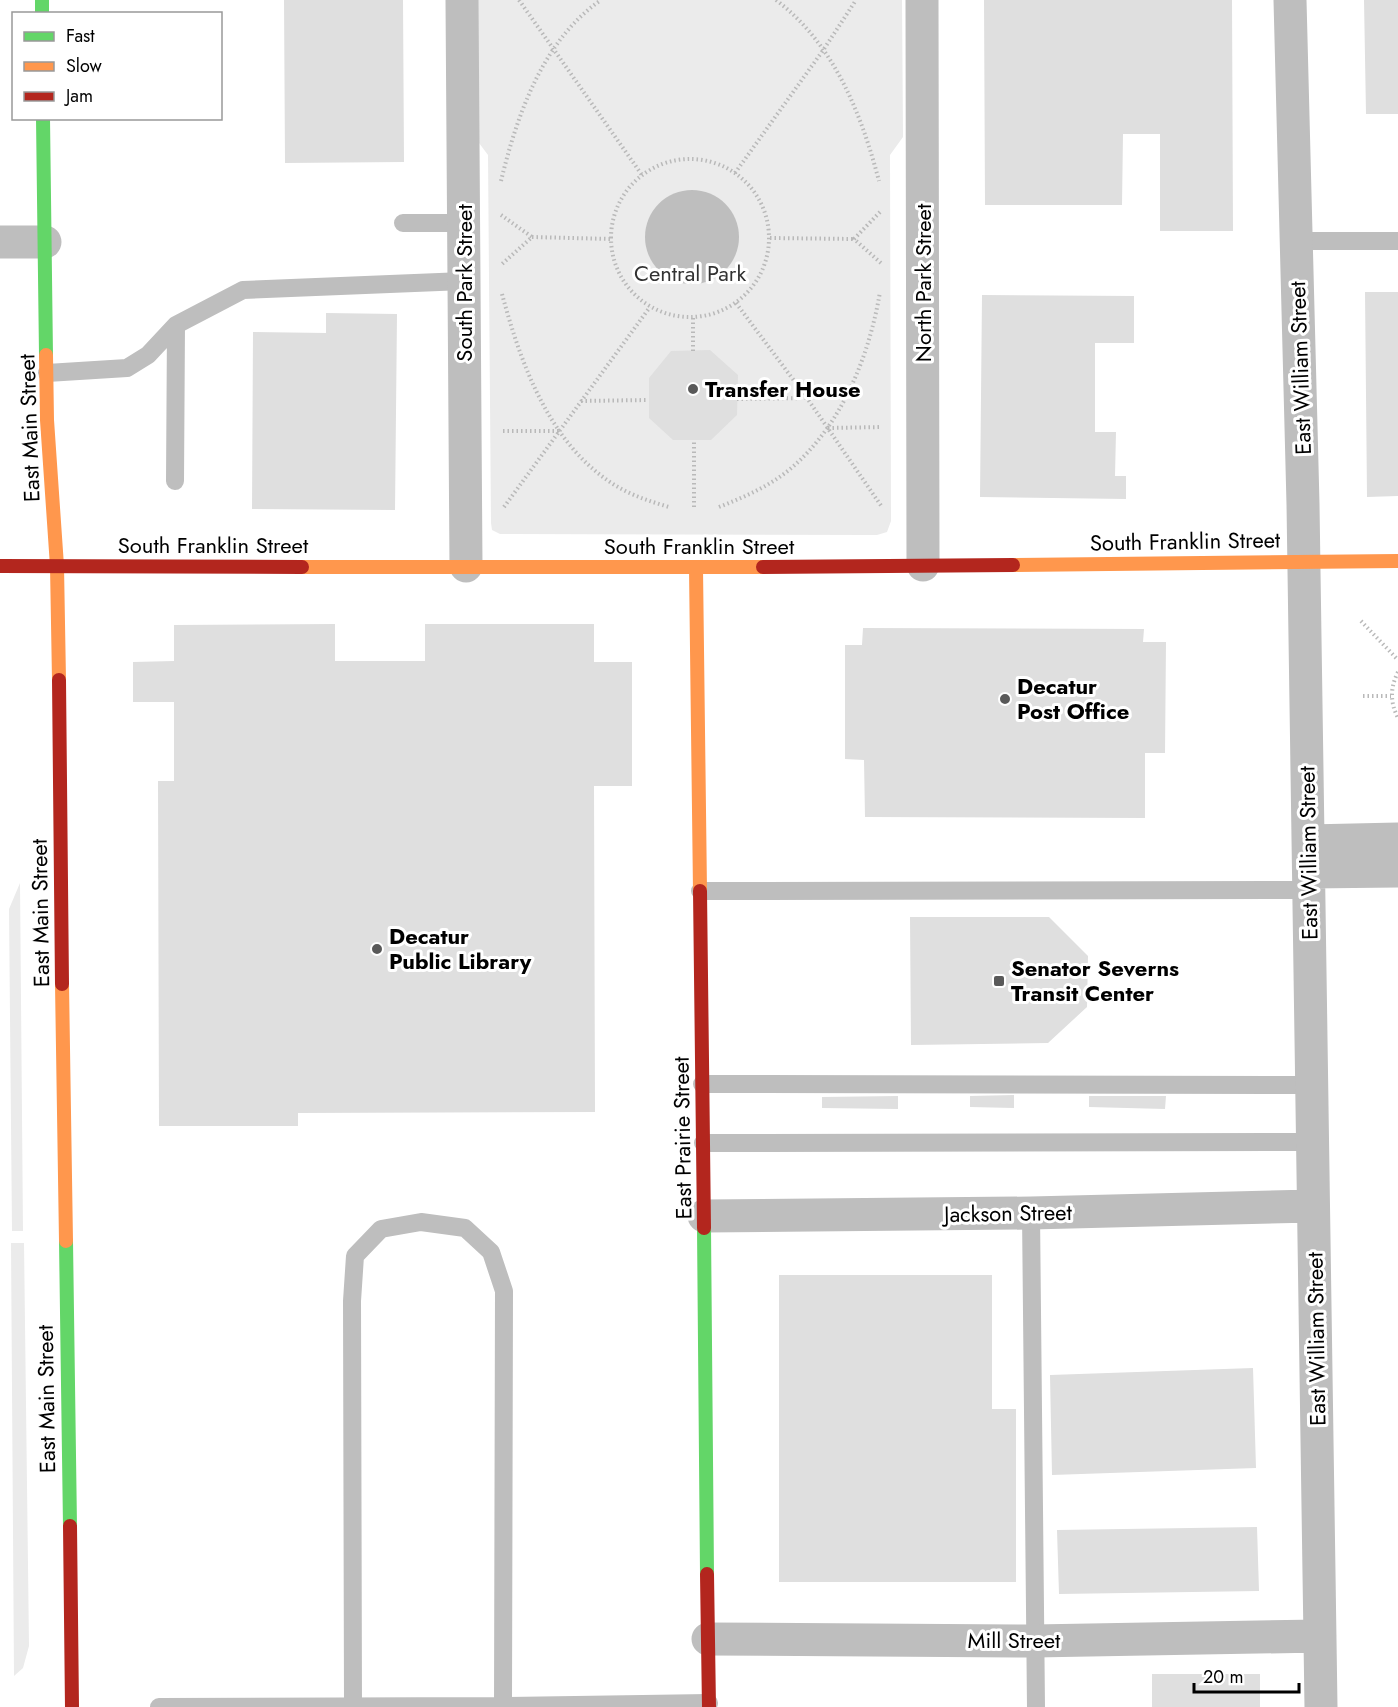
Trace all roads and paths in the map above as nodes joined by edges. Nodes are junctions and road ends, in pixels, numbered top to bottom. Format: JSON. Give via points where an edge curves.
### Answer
{"nodes":[{"id":1,"x":462,"y":0,"type":"edge"},
{"id":2,"x":519,"y":0,"type":"edge"},
{"id":3,"x":601,"y":0,"type":"edge"},
{"id":4,"x":776,"y":0,"type":"edge"},
{"id":5,"x":856,"y":0,"type":"edge"},
{"id":6,"x":922,"y":0,"type":"edge"},
{"id":7,"x":1290,"y":0,"type":"edge"},
{"id":8,"x":554,"y":48,"type":"junction"},
{"id":9,"x":824,"y":49,"type":"junction"},
{"id":10,"x":43,"y":120,"type":"edge"},
{"id":11,"x":735,"y":173,"type":"junction"},
{"id":12,"x":642,"y":175,"type":"junction"},
{"id":13,"x":501,"y":181,"type":"dead end"},
{"id":14,"x":879,"y":181,"type":"dead end"},
{"id":15,"x":880,"y":213,"type":"dead end"},
{"id":16,"x":501,"y":215,"type":"dead end"},
{"id":17,"x":464,"y":223,"type":"junction"},
{"id":18,"x":403,"y":224,"type":"dead end"},
{"id":19,"x":532,"y":237,"type":"junction"},
{"id":20,"x":770,"y":238,"type":"junction"},
{"id":21,"x":854,"y":238,"type":"junction"},
{"id":22,"x":611,"y":239,"type":"junction"},
{"id":23,"x":1296,"y":241,"type":"junction"},
{"id":24,"x":1398,"y":241,"type":"edge"},
{"id":25,"x":0,"y":242,"type":"edge"},
{"id":26,"x":45,"y":242,"type":"junction"},
{"id":27,"x":881,"y":263,"type":"dead end"},
{"id":28,"x":502,"y":264,"type":"dead end"},
{"id":29,"x":464,"y":281,"type":"junction"},
{"id":30,"x":880,"y":292,"type":"dead end"},
{"id":31,"x":502,"y":294,"type":"dead end"},
{"id":32,"x":736,"y":303,"type":"junction"},
{"id":33,"x":650,"y":307,"type":"junction"},
{"id":34,"x":693,"y":318,"type":"junction"},
{"id":35,"x":176,"y":325,"type":"junction"},
{"id":36,"x":693,"y":351,"type":"dead end"},
{"id":37,"x":47,"y":373,"type":"junction"},
{"id":38,"x":807,"y":398,"type":"junction"},
{"id":39,"x":737,"y":399,"type":"dead end"},
{"id":40,"x":648,"y":400,"type":"dead end"},
{"id":41,"x":581,"y":401,"type":"junction"},
{"id":42,"x":882,"y":427,"type":"dead end"},
{"id":43,"x":827,"y":428,"type":"junction"},
{"id":44,"x":503,"y":431,"type":"dead end"},
{"id":45,"x":560,"y":431,"type":"junction"},
{"id":46,"x":694,"y":440,"type":"dead end"},
{"id":47,"x":175,"y":481,"type":"dead end"},
{"id":48,"x":504,"y":507,"type":"dead end"},
{"id":49,"x":669,"y":507,"type":"dead end"},
{"id":50,"x":694,"y":507,"type":"dead end"},
{"id":51,"x":719,"y":507,"type":"dead end"},
{"id":52,"x":882,"y":507,"type":"dead end"},
{"id":53,"x":1304,"y":561,"type":"junction"},
{"id":54,"x":1398,"y":561,"type":"edge"},
{"id":55,"x":923,"y":565,"type":"junction"},
{"id":56,"x":0,"y":566,"type":"edge"},
{"id":57,"x":57,"y":566,"type":"junction"},
{"id":58,"x":466,"y":566,"type":"junction"},
{"id":59,"x":696,"y":568,"type":"junction"},
{"id":60,"x":1361,"y":621,"type":"dead end"},
{"id":61,"x":1398,"y":660,"type":"edge"},
{"id":62,"x":1398,"y":672,"type":"edge"},
{"id":63,"x":1363,"y":696,"type":"dead end"},
{"id":64,"x":1391,"y":696,"type":"junction"},
{"id":65,"x":1398,"y":718,"type":"edge"},
{"id":66,"x":1398,"y":839,"type":"edge"},
{"id":67,"x":1308,"y":868,"type":"junction"},
{"id":68,"x":1398,"y":871,"type":"edge"},
{"id":69,"x":700,"y":891,"type":"junction"},
{"id":70,"x":702,"y":1084,"type":"junction"},
{"id":71,"x":1312,"y":1085,"type":"junction"},
{"id":72,"x":1312,"y":1142,"type":"junction"},
{"id":73,"x":703,"y":1143,"type":"junction"},
{"id":74,"x":1313,"y":1206,"type":"junction"},
{"id":75,"x":1031,"y":1213,"type":"junction"},
{"id":76,"x":704,"y":1216,"type":"junction"},
{"id":77,"x":1320,"y":1636,"type":"junction"},
{"id":78,"x":708,"y":1640,"type":"junction"},
{"id":79,"x":1034,"y":1641,"type":"junction"},
{"id":80,"x":709,"y":1705,"type":"edge"},
{"id":81,"x":353,"y":1706,"type":"edge"},
{"id":82,"x":503,"y":1706,"type":"edge"},
{"id":83,"x":72,"y":1707,"type":"edge"},
{"id":84,"x":159,"y":1707,"type":"edge"},
{"id":85,"x":1036,"y":1707,"type":"edge"},
{"id":86,"x":1322,"y":1707,"type":"edge"}],
"edges":[{"from":1,"to":17,"type":"street","name":"South Park Street"},
{"from":2,"to":8,"type":"path"},
{"from":3,"to":8,"type":"path","via":[[570,27]]},
{"from":4,"to":9,"type":"path"},
{"from":5,"to":9,"type":"path"},
{"from":6,"to":55,"type":"street","name":"North Park Street"},
{"from":7,"to":23,"type":"street","name":"East William Street"},
{"from":8,"to":12,"type":"path"},
{"from":8,"to":13,"type":"path","via":[[524,106]]},
{"from":9,"to":11,"type":"path"},
{"from":9,"to":14,"type":"path","via":[[858,113]]},
{"from":10,"to":26,"type":"street","name":"East Main Street"},
{"from":11,"to":12,"type":"path","via":[[710,160],[695,158],[667,162]]},
{"from":11,"to":20,"type":"path","via":[[751,187],[763,206]]},
{"from":12,"to":22,"type":"path","via":[[621,199],[613,218]]},
{"from":15,"to":21,"type":"path"},
{"from":16,"to":19,"type":"path"},
{"from":17,"to":18,"type":"lane"},
{"from":17,"to":29,"type":"street","name":"South Park Street"},
{"from":19,"to":22,"type":"path"},
{"from":19,"to":28,"type":"path"},
{"from":20,"to":21,"type":"path"},
{"from":20,"to":32,"type":"path","via":[[761,275]]},
{"from":21,"to":27,"type":"path"},
{"from":22,"to":33,"type":"path","via":[[621,279]]},
{"from":23,"to":24,"type":"lane"},
{"from":23,"to":53,"type":"street","name":"East William Street"},
{"from":25,"to":26,"type":"street"},
{"from":26,"to":37,"type":"street","name":"East Main Street"},
{"from":29,"to":35,"type":"lane","via":[[243,290]]},
{"from":29,"to":58,"type":"street","name":"South Park Street"},
{"from":30,"to":43,"type":"path","via":[[860,367]]},
{"from":31,"to":45,"type":"path","via":[[525,367],[539,399]]},
{"from":32,"to":34,"type":"path","via":[[714,314]]},
{"from":32,"to":38,"type":"path"},
{"from":33,"to":34,"type":"path"},
{"from":33,"to":41,"type":"path"},
{"from":34,"to":36,"type":"path"},
{"from":35,"to":37,"type":"lane","via":[[148,355],[127,368]]},
{"from":35,"to":47,"type":"lane"},
{"from":37,"to":57,"type":"street","name":"East Main Street"},
{"from":38,"to":39,"type":"path"},
{"from":38,"to":43,"type":"path"},
{"from":40,"to":41,"type":"path"},
{"from":41,"to":45,"type":"path"},
{"from":42,"to":43,"type":"path"},
{"from":43,"to":51,"type":"path","via":[[788,471],[764,487]]},
{"from":43,"to":52,"type":"path"},
{"from":44,"to":45,"type":"path"},
{"from":45,"to":48,"type":"path"},
{"from":45,"to":49,"type":"path","via":[[576,452],[613,484]]},
{"from":46,"to":50,"type":"path"},
{"from":53,"to":54,"type":"street","name":"South Franklin Street"},
{"from":53,"to":55,"type":"street","name":"South Franklin Street"},
{"from":53,"to":67,"type":"street","name":"East William Street"},
{"from":55,"to":59,"type":"street","name":"South Franklin Street"},
{"from":56,"to":57,"type":"street","name":"South Franklin Street"},
{"from":57,"to":58,"type":"street","name":"South Franklin Street"},
{"from":57,"to":83,"type":"street","name":"East Main Street"},
{"from":58,"to":59,"type":"street","name":"South Franklin Street"},
{"from":59,"to":69,"type":"street","name":"East Prairie Street"},
{"from":60,"to":61,"type":"path"},
{"from":62,"to":64,"type":"path"},
{"from":63,"to":64,"type":"path"},
{"from":64,"to":65,"type":"path"},
{"from":66,"to":67,"type":"street"},
{"from":67,"to":68,"type":"street"},
{"from":67,"to":69,"type":"lane"},
{"from":67,"to":71,"type":"street","name":"East William Street"},
{"from":69,"to":70,"type":"street","name":"East Prairie Street"},
{"from":70,"to":71,"type":"lane"},
{"from":70,"to":73,"type":"street","name":"East Prairie Street"},
{"from":71,"to":72,"type":"street","name":"East William Street"},
{"from":72,"to":73,"type":"lane"},
{"from":72,"to":74,"type":"street","name":"East William Street"},
{"from":73,"to":76,"type":"street","name":"East Prairie Street"},
{"from":74,"to":75,"type":"street","name":"Jackson Street"},
{"from":74,"to":77,"type":"street","name":"East William Street"},
{"from":75,"to":76,"type":"street","name":"Jackson Street"},
{"from":75,"to":79,"type":"lane"},
{"from":76,"to":78,"type":"street","name":"East Prairie Street"},
{"from":77,"to":79,"type":"street","name":"Mill Street"},
{"from":77,"to":86,"type":"street","name":"East William Street"},
{"from":78,"to":79,"type":"street","name":"Mill Street"},
{"from":78,"to":80,"type":"street","name":"East Prairie Street"},
{"from":79,"to":85,"type":"lane"},
{"from":80,"to":82,"type":"lane"},
{"from":81,"to":82,"type":"lane"},
{"from":81,"to":82,"type":"lane","via":[[355,1256],[381,1229],[421,1222],[465,1228],[491,1252],[504,1291]]},
{"from":81,"to":84,"type":"lane"}]}
